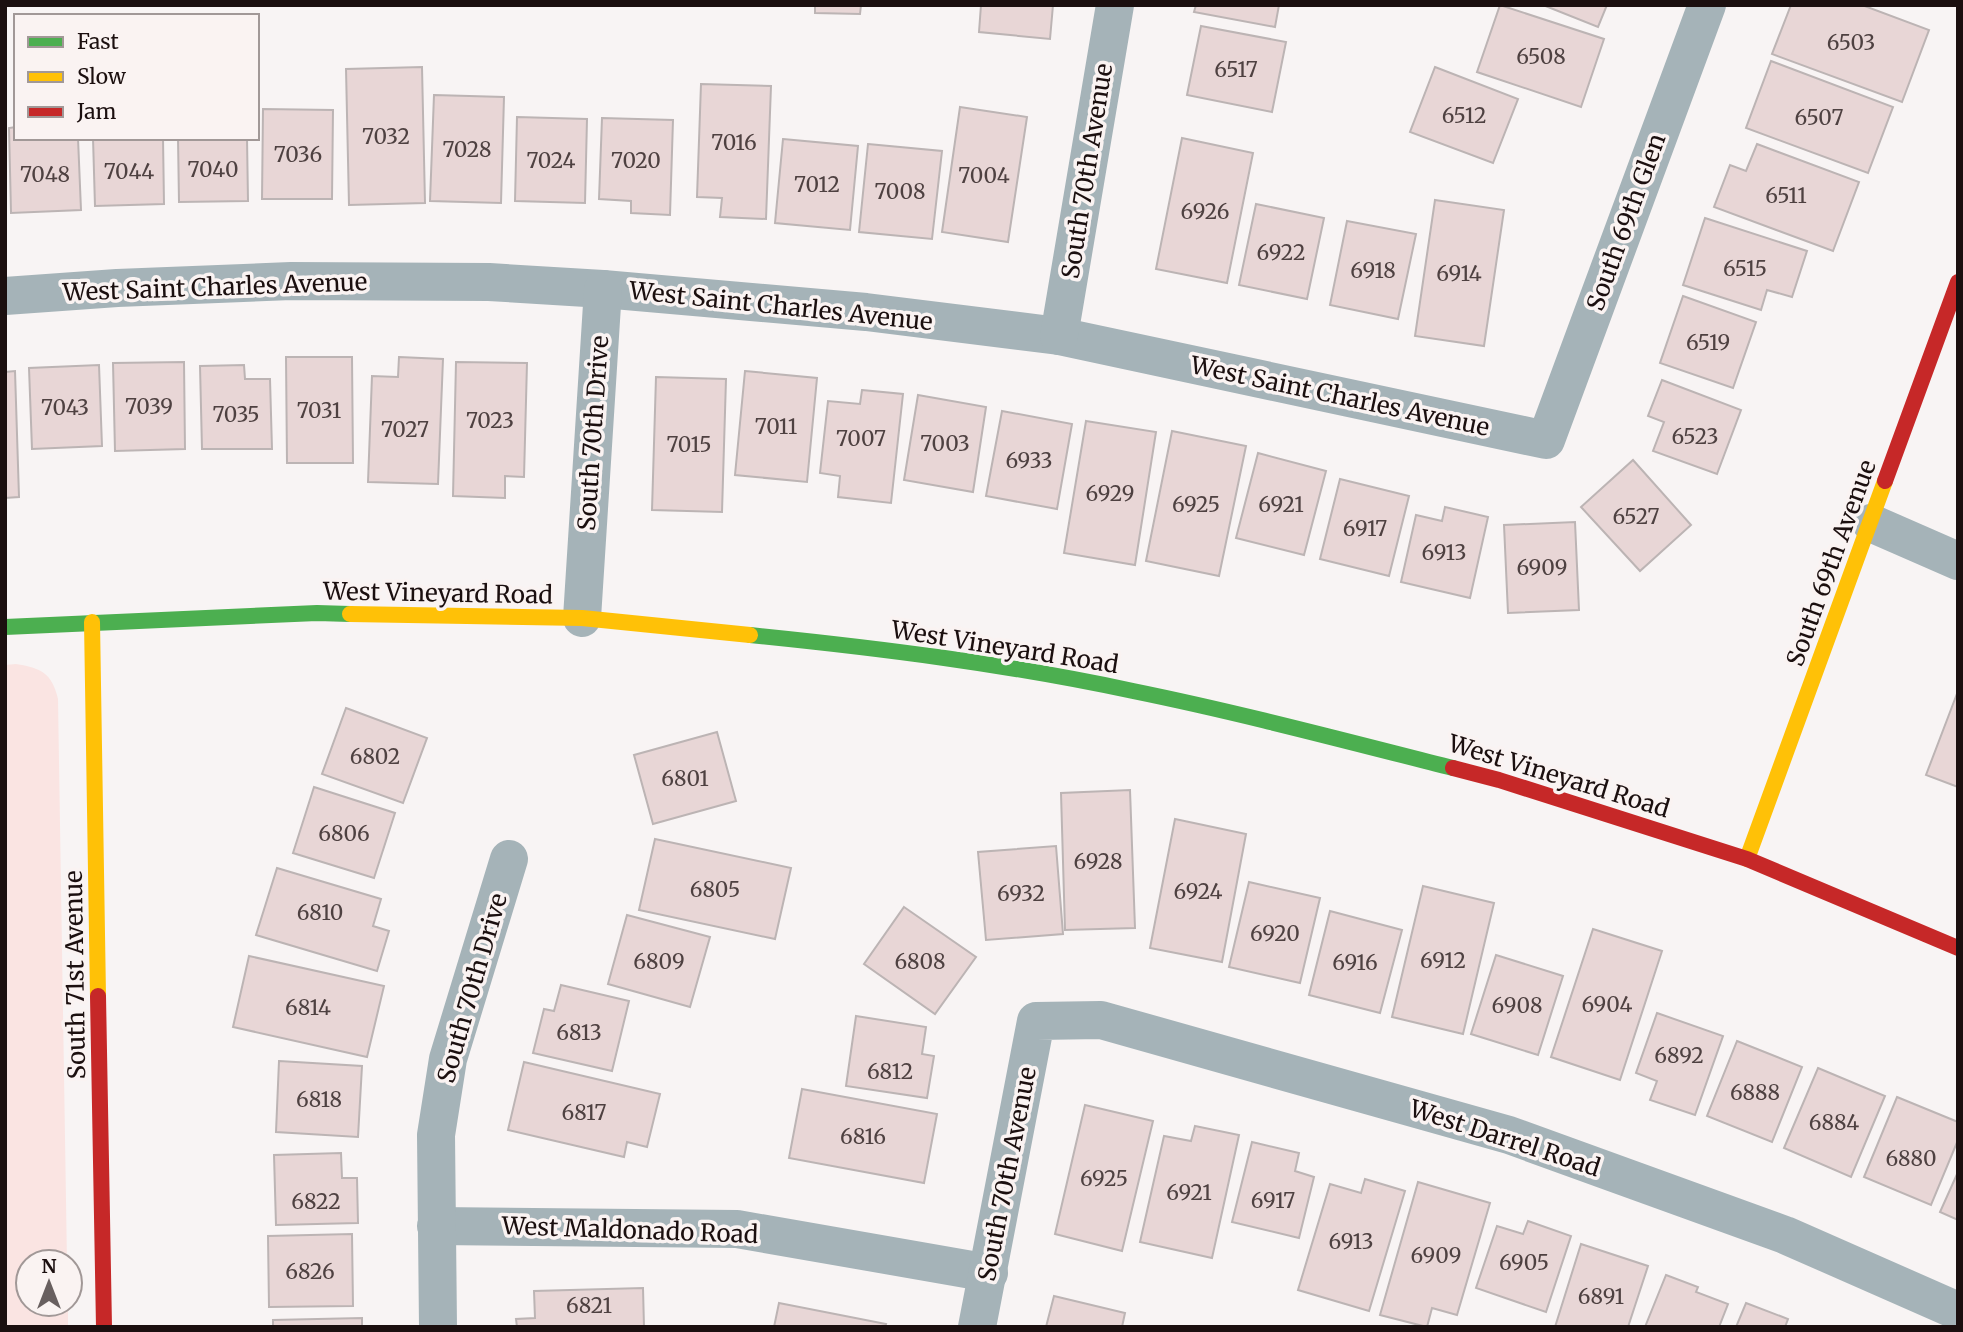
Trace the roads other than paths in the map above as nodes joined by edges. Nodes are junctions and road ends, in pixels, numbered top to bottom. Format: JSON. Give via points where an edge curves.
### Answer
{"nodes":[{"id":1,"x":1115,"y":5,"type":"edge"},
{"id":2,"x":1707,"y":5,"type":"edge"},
{"id":3,"x":1958,"y":282,"type":"edge"},
{"id":4,"x":603,"y":289,"type":"junction"},
{"id":5,"x":5,"y":296,"type":"edge"},
{"id":6,"x":1059,"y":336,"type":"junction"},
{"id":7,"x":1546,"y":440,"type":"joint"},
{"id":8,"x":1871,"y":523,"type":"junction"},
{"id":9,"x":1958,"y":561,"type":"edge"},
{"id":10,"x":582,"y":618,"type":"junction"},
{"id":11,"x":92,"y":622,"type":"junction"},
{"id":12,"x":5,"y":627,"type":"edge"},
{"id":13,"x":509,"y":859,"type":"dead end"},
{"id":14,"x":1747,"y":859,"type":"junction"},
{"id":15,"x":1958,"y":948,"type":"edge"},
{"id":16,"x":1036,"y":1021,"type":"joint"},
{"id":17,"x":436,"y":1226,"type":"junction"},
{"id":18,"x":989,"y":1273,"type":"junction"},
{"id":19,"x":1958,"y":1311,"type":"edge"},
{"id":20,"x":104,"y":1327,"type":"edge"},
{"id":21,"x":438,"y":1327,"type":"edge"},
{"id":22,"x":977,"y":1327,"type":"edge"}],
"edges":[{"from":1,"to":6,"type":"street","name":"South 70th Avenue"},
{"from":2,"to":7,"type":"street","name":"South 69th Glen"},
{"from":3,"to":8,"type":"street","name":"South 69th Avenue"},
{"from":4,"to":5,"type":"street","name":"West Saint Charles Avenue","via":[[489,282],[291,281]]},
{"from":4,"to":6,"type":"street","name":"West Saint Charles Avenue","via":[[866,312]]},
{"from":4,"to":10,"type":"street","name":"South 70th Drive"},
{"from":6,"to":7,"type":"street","name":"West Saint Charles Avenue"},
{"from":8,"to":9,"type":"street"},
{"from":8,"to":14,"type":"street","name":"South 69th Avenue"},
{"from":10,"to":11,"type":"street","name":"West Vineyard Road","via":[[317,613]]},
{"from":10,"to":14,"type":"street","name":"West Vineyard Road","via":[[855,646],[1131,690],[1499,780]]},
{"from":11,"to":12,"type":"street","name":"West Vineyard Road"},
{"from":11,"to":20,"type":"street","name":"South 71st Avenue"},
{"from":13,"to":17,"type":"street","name":"South 70th Drive","via":[[448,1059],[436,1135]]},
{"from":14,"to":15,"type":"street","name":"West Vineyard Road"},
{"from":16,"to":18,"type":"street","name":"South 70th Avenue"},
{"from":16,"to":19,"type":"street","name":"West Darrel Road","via":[[1101,1020],[1509,1135],[1786,1235]]},
{"from":17,"to":18,"type":"street","name":"West Maldonado Road","via":[[737,1229]]},
{"from":17,"to":21,"type":"street","name":"South 70th Drive"},
{"from":18,"to":22,"type":"street","name":"South 70th Avenue"}]}
